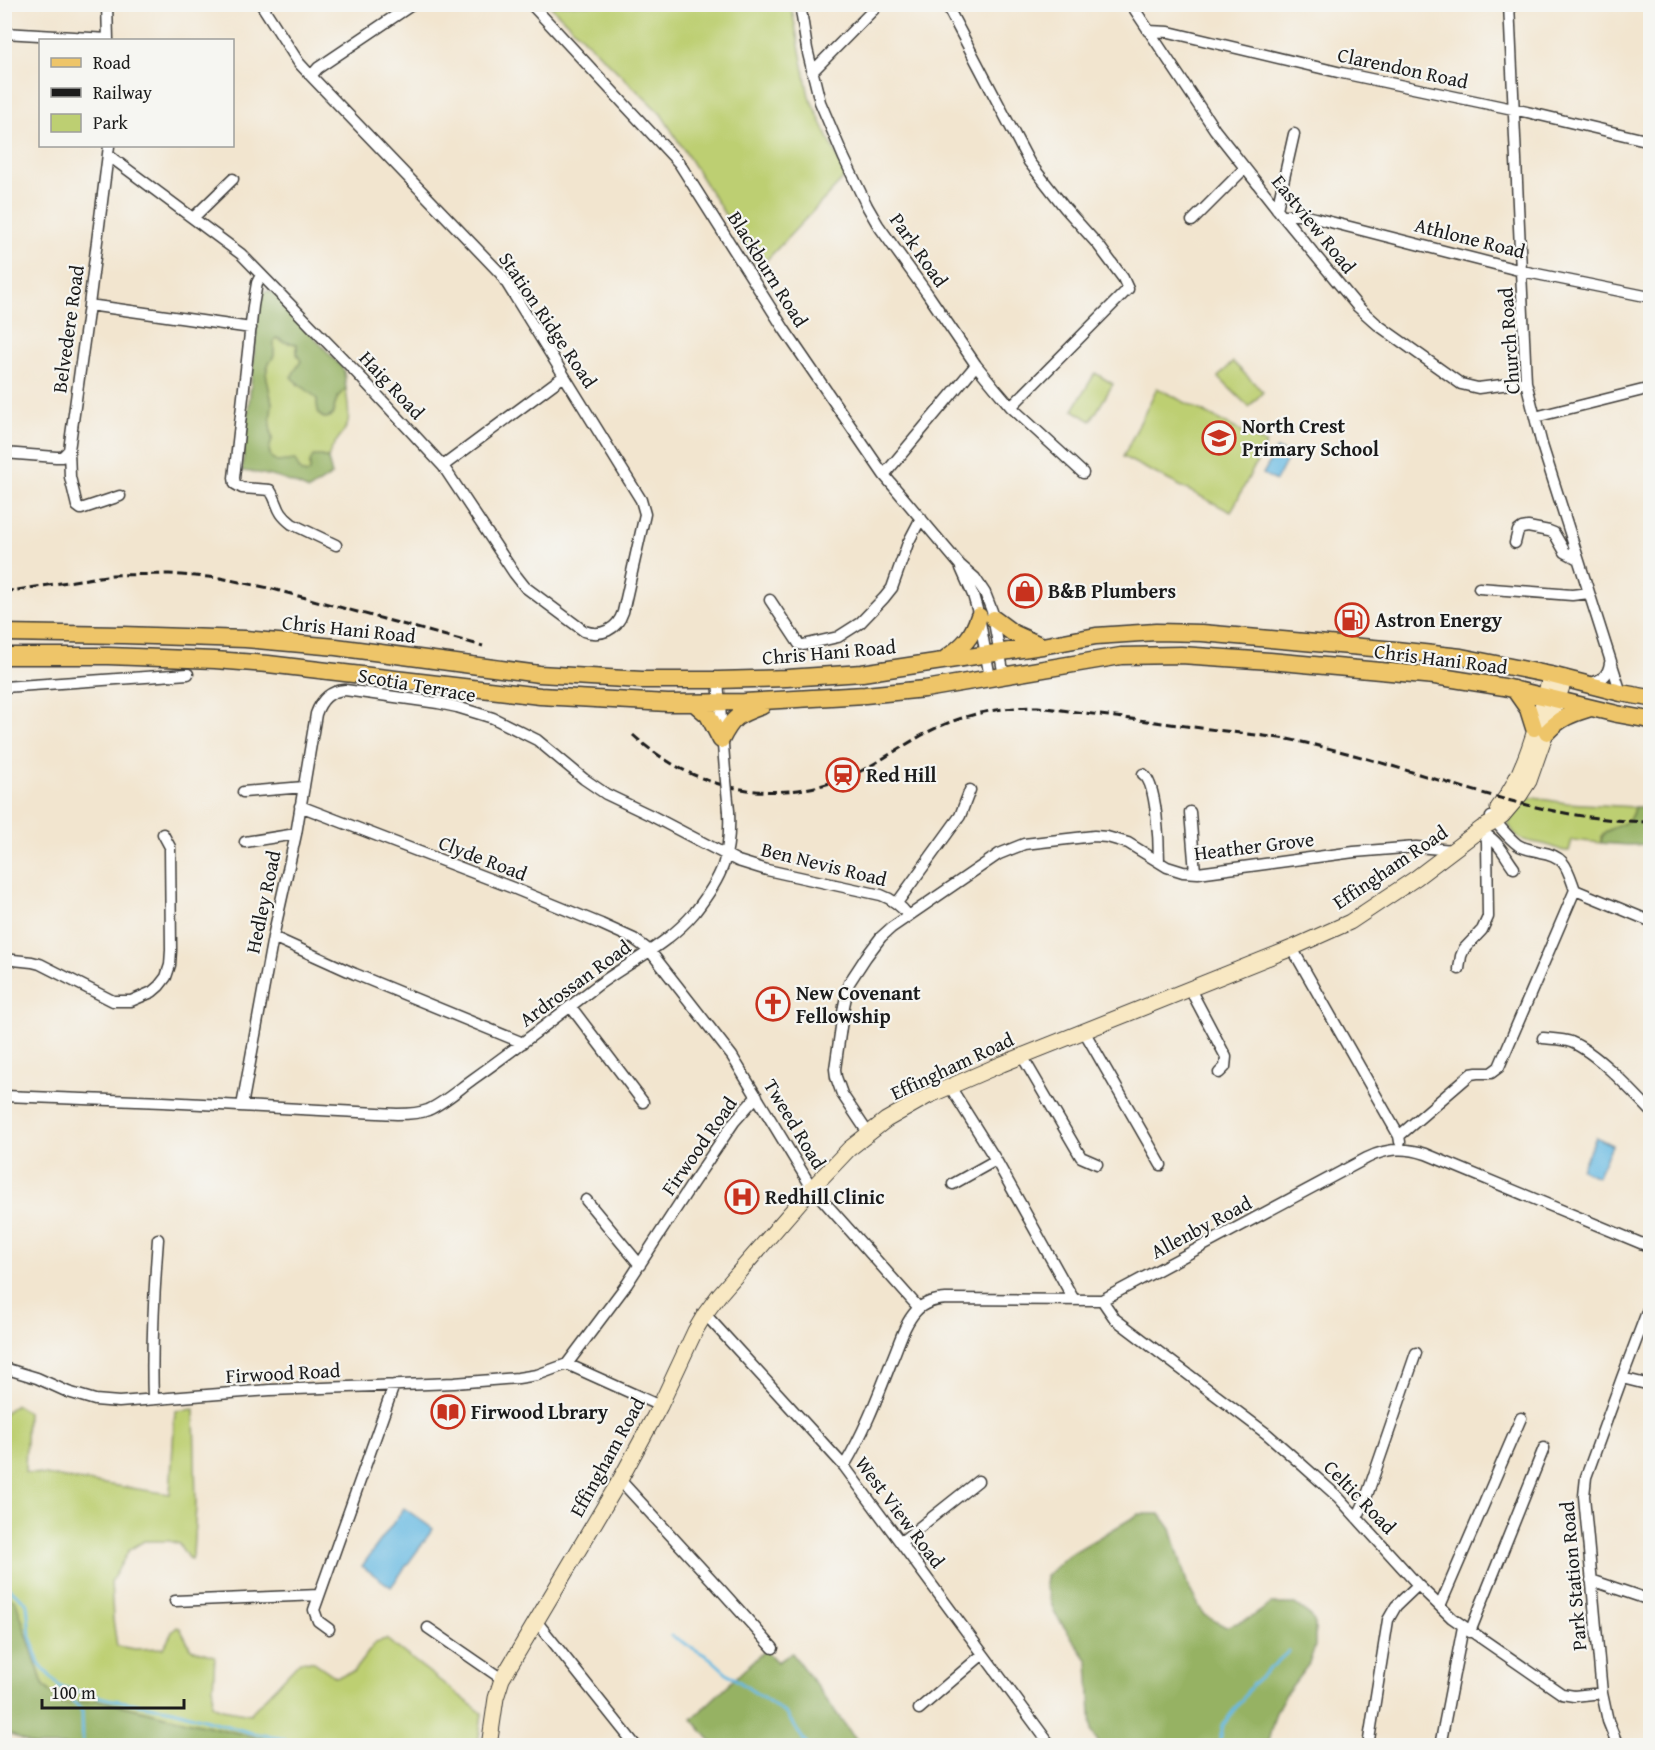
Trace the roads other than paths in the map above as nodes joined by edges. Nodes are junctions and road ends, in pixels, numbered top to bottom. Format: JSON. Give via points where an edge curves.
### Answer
{"nodes":[{"id":1,"x":106,"y":4,"type":"edge"},
{"id":2,"x":261,"y":4,"type":"edge"},
{"id":3,"x":413,"y":4,"type":"edge"},
{"id":4,"x":531,"y":4,"type":"edge"},
{"id":5,"x":800,"y":4,"type":"edge"},
{"id":6,"x":879,"y":4,"type":"edge"},
{"id":7,"x":946,"y":4,"type":"edge"},
{"id":8,"x":1131,"y":4,"type":"edge"},
{"id":9,"x":1509,"y":4,"type":"edge"},
{"id":10,"x":1148,"y":31,"type":"junction"},
{"id":11,"x":4,"y":33,"type":"edge"},
{"id":12,"x":93,"y":39,"type":"edge"},
{"id":13,"x":108,"y":39,"type":"edge"},
{"id":14,"x":812,"y":72,"type":"junction"},
{"id":15,"x":310,"y":76,"type":"junction"},
{"id":16,"x":1514,"y":110,"type":"junction"},
{"id":17,"x":1294,"y":134,"type":"dead end"},
{"id":18,"x":1650,"y":141,"type":"edge"},
{"id":19,"x":108,"y":150,"type":"edge"},
{"id":20,"x":1245,"y":169,"type":"junction"},
{"id":21,"x":233,"y":179,"type":"dead end"},
{"id":22,"x":1280,"y":212,"type":"junction"},
{"id":23,"x":194,"y":218,"type":"junction"},
{"id":24,"x":1192,"y":221,"type":"dead end"},
{"id":25,"x":1522,"y":271,"type":"junction"},
{"id":26,"x":261,"y":275,"type":"junction"},
{"id":27,"x":1650,"y":297,"type":"edge"},
{"id":28,"x":89,"y":305,"type":"junction"},
{"id":29,"x":250,"y":328,"type":"junction"},
{"id":30,"x":976,"y":365,"type":"junction"},
{"id":31,"x":564,"y":376,"type":"junction"},
{"id":32,"x":1526,"y":382,"type":"junction"},
{"id":33,"x":1647,"y":389,"type":"dead end"},
{"id":34,"x":1011,"y":407,"type":"junction"},
{"id":35,"x":1535,"y":417,"type":"junction"},
{"id":36,"x":69,"y":450,"type":"junction"},
{"id":37,"x":4,"y":453,"type":"edge"},
{"id":38,"x":442,"y":466,"type":"junction"},
{"id":39,"x":1083,"y":473,"type":"dead end"},
{"id":40,"x":884,"y":475,"type":"junction"},
{"id":41,"x":120,"y":496,"type":"dead end"},
{"id":42,"x":921,"y":518,"type":"junction"},
{"id":43,"x":1515,"y":543,"type":"dead end"},
{"id":44,"x":336,"y":545,"type":"dead end"},
{"id":45,"x":1578,"y":559,"type":"junction"},
{"id":46,"x":1479,"y":588,"type":"dead end"},
{"id":47,"x":1589,"y":593,"type":"junction"},
{"id":48,"x":770,"y":600,"type":"dead end"},
{"id":49,"x":623,"y":612,"type":"joint"},
{"id":50,"x":987,"y":617,"type":"junction"},
{"id":51,"x":4,"y":633,"type":"edge"},
{"id":52,"x":1042,"y":646,"type":"junction"},
{"id":53,"x":993,"y":653,"type":"junction"},
{"id":54,"x":4,"y":656,"type":"edge"},
{"id":55,"x":942,"y":661,"type":"junction"},
{"id":56,"x":1610,"y":663,"type":"junction"},
{"id":57,"x":188,"y":674,"type":"dead end"},
{"id":58,"x":1558,"y":676,"type":"junction"},
{"id":59,"x":997,"y":677,"type":"junction"},
{"id":60,"x":718,"y":680,"type":"junction"},
{"id":61,"x":1586,"y":685,"type":"junction"},
{"id":62,"x":4,"y":687,"type":"edge"},
{"id":63,"x":1514,"y":689,"type":"junction"},
{"id":64,"x":1621,"y":693,"type":"junction"},
{"id":65,"x":1551,"y":698,"type":"junction"},
{"id":66,"x":1650,"y":698,"type":"edge"},
{"id":67,"x":774,"y":701,"type":"junction"},
{"id":68,"x":694,"y":703,"type":"junction"},
{"id":69,"x":719,"y":703,"type":"junction"},
{"id":70,"x":319,"y":706,"type":"joint"},
{"id":71,"x":1592,"y":708,"type":"junction"},
{"id":72,"x":1650,"y":720,"type":"edge"},
{"id":73,"x":1541,"y":730,"type":"junction"},
{"id":74,"x":721,"y":740,"type":"junction"},
{"id":75,"x":1143,"y":774,"type":"dead end"},
{"id":76,"x":304,"y":787,"type":"junction"},
{"id":77,"x":970,"y":790,"type":"dead end"},
{"id":78,"x":243,"y":792,"type":"dead end"},
{"id":79,"x":300,"y":806,"type":"junction"},
{"id":80,"x":1190,"y":812,"type":"dead end"},
{"id":81,"x":1488,"y":825,"type":"junction"},
{"id":82,"x":163,"y":834,"type":"dead end"},
{"id":83,"x":296,"y":834,"type":"junction"},
{"id":84,"x":245,"y":842,"type":"dead end"},
{"id":85,"x":1454,"y":850,"type":"junction"},
{"id":86,"x":727,"y":856,"type":"junction"},
{"id":87,"x":1160,"y":862,"type":"junction"},
{"id":88,"x":1514,"y":868,"type":"dead end"},
{"id":89,"x":1195,"y":872,"type":"junction"},
{"id":90,"x":1575,"y":890,"type":"junction"},
{"id":91,"x":897,"y":903,"type":"junction"},
{"id":92,"x":908,"y":915,"type":"junction"},
{"id":93,"x":1650,"y":921,"type":"edge"},
{"id":94,"x":273,"y":937,"type":"junction"},
{"id":95,"x":1292,"y":948,"type":"junction"},
{"id":96,"x":650,"y":951,"type":"junction"},
{"id":97,"x":4,"y":959,"type":"edge"},
{"id":98,"x":1459,"y":969,"type":"dead end"},
{"id":99,"x":1190,"y":989,"type":"junction"},
{"id":100,"x":571,"y":1006,"type":"junction"},
{"id":101,"x":1084,"y":1031,"type":"junction"},
{"id":102,"x":1543,"y":1038,"type":"dead end"},
{"id":103,"x":523,"y":1043,"type":"junction"},
{"id":104,"x":1022,"y":1056,"type":"junction"},
{"id":105,"x":1219,"y":1073,"type":"dead end"},
{"id":106,"x":954,"y":1093,"type":"dead end"},
{"id":107,"x":4,"y":1096,"type":"edge"},
{"id":108,"x":757,"y":1096,"type":"junction"},
{"id":109,"x":643,"y":1102,"type":"dead end"},
{"id":110,"x":242,"y":1106,"type":"junction"},
{"id":111,"x":1650,"y":1110,"type":"edge"},
{"id":112,"x":868,"y":1133,"type":"junction"},
{"id":113,"x":1399,"y":1136,"type":"junction"},
{"id":114,"x":1402,"y":1148,"type":"junction"},
{"id":115,"x":996,"y":1160,"type":"junction"},
{"id":116,"x":1097,"y":1164,"type":"dead end"},
{"id":117,"x":1161,"y":1165,"type":"dead end"},
{"id":118,"x":953,"y":1184,"type":"dead end"},
{"id":119,"x":812,"y":1188,"type":"junction"},
{"id":120,"x":586,"y":1200,"type":"dead end"},
{"id":121,"x":158,"y":1239,"type":"dead end"},
{"id":122,"x":1650,"y":1247,"type":"edge"},
{"id":123,"x":640,"y":1265,"type":"junction"},
{"id":124,"x":1074,"y":1300,"type":"junction"},
{"id":125,"x":1102,"y":1300,"type":"junction"},
{"id":126,"x":1650,"y":1305,"type":"edge"},
{"id":127,"x":919,"y":1308,"type":"junction"},
{"id":128,"x":705,"y":1314,"type":"junction"},
{"id":129,"x":1416,"y":1353,"type":"dead end"},
{"id":130,"x":567,"y":1364,"type":"junction"},
{"id":131,"x":4,"y":1368,"type":"edge"},
{"id":132,"x":1622,"y":1378,"type":"junction"},
{"id":133,"x":394,"y":1385,"type":"junction"},
{"id":134,"x":1650,"y":1385,"type":"edge"},
{"id":135,"x":153,"y":1399,"type":"junction"},
{"id":136,"x":660,"y":1406,"type":"junction"},
{"id":137,"x":1521,"y":1418,"type":"dead end"},
{"id":138,"x":1544,"y":1448,"type":"dead end"},
{"id":139,"x":844,"y":1466,"type":"junction"},
{"id":140,"x":620,"y":1480,"type":"junction"},
{"id":141,"x":978,"y":1481,"type":"dead end"},
{"id":142,"x":1357,"y":1518,"type":"junction"},
{"id":143,"x":901,"y":1542,"type":"junction"},
{"id":144,"x":1591,"y":1580,"type":"junction"},
{"id":145,"x":1418,"y":1586,"type":"junction"},
{"id":146,"x":319,"y":1595,"type":"junction"},
{"id":147,"x":1650,"y":1600,"type":"edge"},
{"id":148,"x":175,"y":1601,"type":"dead end"},
{"id":149,"x":1440,"y":1606,"type":"junction"},
{"id":150,"x":537,"y":1622,"type":"junction"},
{"id":151,"x":428,"y":1628,"type":"dead end"},
{"id":152,"x":329,"y":1629,"type":"dead end"},
{"id":153,"x":1467,"y":1629,"type":"junction"},
{"id":154,"x":773,"y":1648,"type":"dead end"},
{"id":155,"x":983,"y":1654,"type":"junction"},
{"id":156,"x":502,"y":1679,"type":"junction"},
{"id":157,"x":1602,"y":1693,"type":"junction"},
{"id":158,"x":919,"y":1709,"type":"dead end"},
{"id":159,"x":489,"y":1746,"type":"edge"},
{"id":160,"x":636,"y":1746,"type":"edge"},
{"id":161,"x":1051,"y":1746,"type":"edge"},
{"id":162,"x":1368,"y":1746,"type":"edge"},
{"id":163,"x":1440,"y":1746,"type":"edge"},
{"id":164,"x":1618,"y":1746,"type":"edge"}],
"edges":[{"from":1,"to":13,"type":"street"},
{"from":2,"to":15,"type":"street","name":"Station Ridge Road"},
{"from":3,"to":15,"type":"street"},
{"from":4,"to":40,"type":"street","name":"Blackburn Road","via":[[679,163],[784,329]]},
{"from":5,"to":14,"type":"street","name":"Park Road"},
{"from":6,"to":14,"type":"street"},
{"from":7,"to":34,"type":"street","via":[[1029,162],[1099,246],[1128,289]]},
{"from":8,"to":10,"type":"street","name":"Eastview Road"},
{"from":9,"to":16,"type":"street","name":"Church Road"},
{"from":10,"to":16,"type":"street","name":"Clarendon Road","via":[[1169,32]]},
{"from":10,"to":20,"type":"street","name":"Eastview Road"},
{"from":11,"to":12,"type":"street"},
{"from":14,"to":30,"type":"street","name":"Park Road","via":[[829,126],[867,206]]},
{"from":15,"to":31,"type":"street","name":"Station Ridge Road","via":[[501,274]]},
{"from":16,"to":18,"type":"street","name":"Clarendon Road"},
{"from":16,"to":25,"type":"street","name":"Church Road"},
{"from":17,"to":22,"type":"street"},
{"from":19,"to":23,"type":"street","name":"Haig Road"},
{"from":19,"to":28,"type":"street","name":"Belvedere Road"},
{"from":20,"to":22,"type":"street","name":"Eastview Road"},
{"from":20,"to":24,"type":"street"},
{"from":21,"to":23,"type":"street"},
{"from":22,"to":25,"type":"street","name":"Athlone Road"},
{"from":22,"to":32,"type":"street","name":"Eastview Road","via":[[1358,307],[1378,326],[1456,381],[1478,388]]},
{"from":23,"to":26,"type":"street","name":"Haig Road","via":[[241,254]]},
{"from":25,"to":27,"type":"street","name":"Athlone Road"},
{"from":25,"to":32,"type":"street","name":"Church Road"},
{"from":26,"to":29,"type":"street"},
{"from":26,"to":38,"type":"street","name":"Haig Road"},
{"from":28,"to":29,"type":"street"},
{"from":28,"to":36,"type":"street","name":"Belvedere Road"},
{"from":29,"to":44,"type":"street","via":[[235,484],[270,490],[280,515]]},
{"from":30,"to":34,"type":"street","name":"Park Road"},
{"from":30,"to":40,"type":"street"},
{"from":31,"to":38,"type":"street"},
{"from":31,"to":49,"type":"street","name":"Station Ridge Road","via":[[645,508]]},
{"from":32,"to":35,"type":"street","name":"Church Road"},
{"from":33,"to":35,"type":"street"},
{"from":34,"to":39,"type":"street","name":"Park Road"},
{"from":35,"to":45,"type":"street","name":"Church Road"},
{"from":36,"to":37,"type":"street","via":[[56,458]]},
{"from":36,"to":41,"type":"street","name":"Belvedere Road","via":[[77,506],[87,508]]},
{"from":38,"to":49,"type":"street","name":"Haig Road","via":[[520,582],[533,593],[589,633],[611,630]]},
{"from":40,"to":42,"type":"street","name":"Blackburn Road"},
{"from":42,"to":48,"type":"street","via":[[892,588],[860,622],[838,637],[803,645],[797,642]]},
{"from":42,"to":50,"type":"street","name":"Blackburn Road","via":[[960,565]]},
{"from":43,"to":45,"type":"street","via":[[1522,528],[1549,531],[1563,550]]},
{"from":45,"to":47,"type":"street","name":"Church Road"},
{"from":46,"to":47,"type":"street"},
{"from":47,"to":56,"type":"street","name":"Church Road"},
{"from":50,"to":52,"type":"main road"},
{"from":50,"to":53,"type":"street","name":"Blackburn Road"},
{"from":50,"to":55,"type":"main road","via":[[965,644]]},
{"from":51,"to":60,"type":"main road","name":"Chris Hani Road","via":[[245,639],[539,674]]},
{"from":52,"to":53,"type":"main road","name":"Chris Hani Road"},
{"from":52,"to":58,"type":"main road","name":"Chris Hani Road","via":[[1096,636],[1202,633],[1461,657]]},
{"from":53,"to":55,"type":"main road","name":"Chris Hani Road"},
{"from":53,"to":59,"type":"street","name":"Blackburn Road"},
{"from":54,"to":68,"type":"main road","name":"Chris Hani Road","via":[[215,660],[540,696]]},
{"from":55,"to":60,"type":"main road","name":"Chris Hani Road","via":[[851,673]]},
{"from":56,"to":61,"type":"street","via":[[1604,677]]},
{"from":56,"to":64,"type":"street","name":"Church Road"},
{"from":57,"to":62,"type":"street"},
{"from":58,"to":61,"type":"main road","name":"Chris Hani Road"},
{"from":58,"to":65,"type":"street","name":"Effingham Road"},
{"from":59,"to":63,"type":"main road","name":"Chris Hani Road","via":[[1121,656],[1181,655],[1435,676]]},
{"from":59,"to":67,"type":"main road","name":"Chris Hani Road","via":[[905,691]]},
{"from":60,"to":69,"type":"street","name":"Ardrossan Road"},
{"from":61,"to":64,"type":"main road","name":"Chris Hani Road"},
{"from":63,"to":65,"type":"main road","name":"Chris Hani Road"},
{"from":63,"to":73,"type":"main road"},
{"from":64,"to":66,"type":"main road","name":"Chris Hani Road"},
{"from":65,"to":71,"type":"main road","name":"Chris Hani Road"},
{"from":65,"to":73,"type":"street","name":"Effingham Road"},
{"from":67,"to":69,"type":"main road","name":"Chris Hani Road"},
{"from":67,"to":74,"type":"main road","via":[[734,718]]},
{"from":68,"to":69,"type":"main road","name":"Chris Hani Road"},
{"from":68,"to":74,"type":"main road","via":[[708,715]]},
{"from":69,"to":74,"type":"street","name":"Ardrossan Road"},
{"from":70,"to":76,"type":"street","name":"Hedley Road"},
{"from":70,"to":86,"type":"street","name":"Scotia Terrace","via":[[330,694],[345,690],[438,703],[493,718],[537,740],[606,794]]},
{"from":71,"to":72,"type":"main road","name":"Chris Hani Road"},
{"from":71,"to":73,"type":"main road"},
{"from":73,"to":81,"type":"street","name":"Effingham Road","via":[[1529,781],[1510,808]]},
{"from":74,"to":86,"type":"street","name":"Ardrossan Road","bridge":true,"via":[[729,811]]},
{"from":75,"to":87,"type":"street","via":[[1153,791]]},
{"from":76,"to":78,"type":"street"},
{"from":76,"to":79,"type":"street","name":"Hedley Road"},
{"from":77,"to":91,"type":"street","via":[[960,816]]},
{"from":79,"to":83,"type":"street","name":"Hedley Road"},
{"from":79,"to":96,"type":"street","name":"Clyde Road","via":[[601,924]]},
{"from":80,"to":89,"type":"street"},
{"from":81,"to":85,"type":"street","name":"Effingham Road"},
{"from":81,"to":88,"type":"street","via":[[1492,838]]},
{"from":81,"to":90,"type":"street","via":[[1520,846],[1561,858]]},
{"from":81,"to":98,"type":"street","via":[[1488,917],[1464,949]]},
{"from":82,"to":97,"type":"street","via":[[170,847],[170,965],[152,992],[131,1001],[113,1001],[40,964]]},
{"from":83,"to":84,"type":"street"},
{"from":83,"to":94,"type":"street","name":"Hedley Road"},
{"from":85,"to":89,"type":"street","name":"Heather Grove","via":[[1416,847]]},
{"from":85,"to":95,"type":"street","name":"Effingham Road","via":[[1350,922]]},
{"from":86,"to":91,"type":"street","name":"Ben Nevis Road","via":[[767,870],[881,895]]},
{"from":86,"to":96,"type":"street","name":"Ardrossan Road","via":[[695,911],[673,935]]},
{"from":87,"to":89,"type":"street","name":"Heather Grove","via":[[1183,872]]},
{"from":87,"to":92,"type":"street","name":"Heather Grove","via":[[1128,843],[1107,837],[1024,844],[999,854]]},
{"from":90,"to":93,"type":"street"},
{"from":90,"to":113,"type":"street","via":[[1499,1066],[1491,1073],[1471,1074]]},
{"from":91,"to":92,"type":"street","name":"Ben Nevis Road"},
{"from":92,"to":112,"type":"street","via":[[881,937],[853,975],[844,1006],[836,1077],[842,1094]]},
{"from":94,"to":103,"type":"street"},
{"from":94,"to":110,"type":"street","name":"Hedley Road"},
{"from":95,"to":99,"type":"street","name":"Effingham Road"},
{"from":95,"to":113,"type":"street"},
{"from":96,"to":100,"type":"street","name":"Ardrossan Road"},
{"from":96,"to":108,"type":"street","name":"Tweed Road","via":[[732,1056]]},
{"from":99,"to":101,"type":"street","name":"Effingham Road"},
{"from":99,"to":105,"type":"street","via":[[1226,1057],[1225,1067]]},
{"from":100,"to":103,"type":"street","name":"Ardrossan Road"},
{"from":100,"to":109,"type":"street"},
{"from":101,"to":104,"type":"street","name":"Effingham Road"},
{"from":101,"to":117,"type":"street"},
{"from":102,"to":111,"type":"street","via":[[1571,1042],[1584,1050]]},
{"from":103,"to":110,"type":"street","name":"Ardrossan Road","via":[[440,1103],[419,1113]]},
{"from":104,"to":112,"type":"street","name":"Effingham Road","via":[[928,1096]]},
{"from":104,"to":116,"type":"street","via":[[1081,1157]]},
{"from":106,"to":115,"type":"street"},
{"from":107,"to":110,"type":"street","name":"Ardrossan Road"},
{"from":108,"to":119,"type":"street","name":"Tweed Road"},
{"from":108,"to":123,"type":"street","name":"Firwood Road","via":[[734,1122]]},
{"from":112,"to":119,"type":"street","name":"Effingham Road"},
{"from":113,"to":114,"type":"street"},
{"from":114,"to":122,"type":"street","name":"Allenby Road","via":[[1426,1154]]},
{"from":114,"to":125,"type":"street","name":"Allenby Road","via":[[1367,1158]]},
{"from":115,"to":118,"type":"street"},
{"from":115,"to":124,"type":"street"},
{"from":119,"to":127,"type":"street","name":"Tweed Road"},
{"from":119,"to":128,"type":"street","name":"Effingham Road"},
{"from":120,"to":123,"type":"street"},
{"from":121,"to":135,"type":"street","via":[[151,1358]]},
{"from":123,"to":130,"type":"street","name":"Firwood Road"},
{"from":124,"to":125,"type":"street","name":"Allenby Road"},
{"from":124,"to":127,"type":"street","name":"Allenby Road","via":[[946,1299]]},
{"from":125,"to":142,"type":"street","name":"Celtic Road","via":[[1116,1319],[1267,1434]]},
{"from":126,"to":132,"type":"street","name":"Park Station Road"},
{"from":127,"to":139,"type":"street","via":[[907,1324],[870,1415]]},
{"from":128,"to":136,"type":"street","name":"Effingham Road"},
{"from":128,"to":139,"type":"street","name":"West View Road"},
{"from":129,"to":142,"type":"street"},
{"from":130,"to":133,"type":"street","name":"Firwood Road","via":[[518,1378]]},
{"from":130,"to":136,"type":"street"},
{"from":131,"to":135,"type":"street","name":"Firwood Road","via":[[94,1400]]},
{"from":132,"to":134,"type":"street"},
{"from":132,"to":144,"type":"street","name":"Park Station Road","via":[[1584,1487]]},
{"from":133,"to":135,"type":"street","name":"Firwood Road","via":[[270,1389]]},
{"from":133,"to":146,"type":"street"},
{"from":136,"to":140,"type":"street","name":"Effingham Road"},
{"from":137,"to":149,"type":"street"},
{"from":138,"to":153,"type":"street"},
{"from":139,"to":143,"type":"street","name":"West View Road"},
{"from":140,"to":150,"type":"street","name":"Effingham Road"},
{"from":140,"to":154,"type":"street"},
{"from":141,"to":143,"type":"street"},
{"from":142,"to":145,"type":"street","name":"Celtic Road"},
{"from":143,"to":155,"type":"street","name":"West View Road"},
{"from":144,"to":147,"type":"street"},
{"from":144,"to":157,"type":"street","name":"Park Station Road"},
{"from":145,"to":149,"type":"street","name":"Celtic Road"},
{"from":145,"to":162,"type":"street","via":[[1396,1606],[1388,1620]]},
{"from":146,"to":148,"type":"street"},
{"from":146,"to":152,"type":"street","via":[[315,1617]]},
{"from":149,"to":153,"type":"street","name":"Celtic Road"},
{"from":150,"to":156,"type":"street","name":"Effingham Road"},
{"from":150,"to":160,"type":"street"},
{"from":151,"to":156,"type":"street"},
{"from":153,"to":157,"type":"street","name":"Celtic Road","via":[[1562,1694]]},
{"from":153,"to":163,"type":"street"},
{"from":155,"to":158,"type":"street"},
{"from":155,"to":161,"type":"street","name":"West View Road"},
{"from":156,"to":159,"type":"street","name":"Effingham Road"},
{"from":157,"to":164,"type":"street","name":"Park Station Road"}]}
